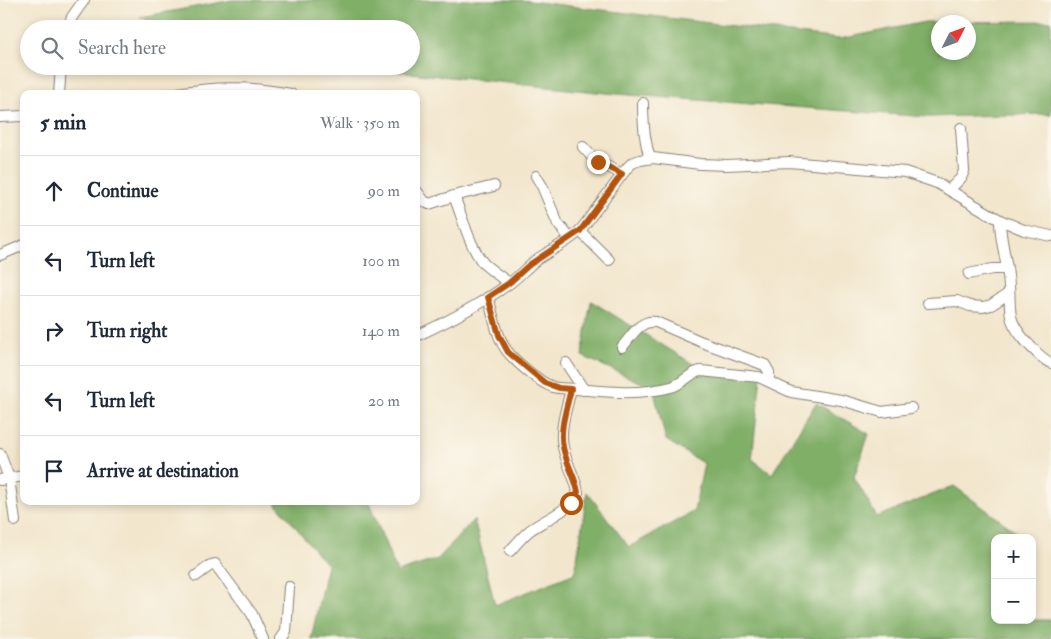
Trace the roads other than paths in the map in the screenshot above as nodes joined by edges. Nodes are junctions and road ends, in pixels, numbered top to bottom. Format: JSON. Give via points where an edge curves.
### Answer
{"nodes":[{"id":1,"x":84,"y":0,"type":"edge"},
{"id":2,"x":71,"y":20,"type":"edge"},
{"id":3,"x":60,"y":75,"type":"edge"},
{"id":4,"x":59,"y":90,"type":"edge"},
{"id":5,"x":213,"y":90,"type":"edge"},
{"id":6,"x":263,"y":90,"type":"edge"},
{"id":7,"x":643,"y":103,"type":"dead end"},
{"id":8,"x":20,"y":116,"type":"edge"},
{"id":9,"x":0,"y":117,"type":"edge"},
{"id":10,"x":961,"y":128,"type":"dead end"},
{"id":11,"x":583,"y":147,"type":"dead end"},
{"id":12,"x":650,"y":158,"type":"junction"},
{"id":13,"x":622,"y":174,"type":"junction"},
{"id":14,"x":536,"y":176,"type":"dead end"},
{"id":15,"x":494,"y":186,"type":"dead end"},
{"id":16,"x":950,"y":189,"type":"junction"},
{"id":17,"x":420,"y":196,"type":"edge"},
{"id":18,"x":454,"y":196,"type":"junction"},
{"id":19,"x":1000,"y":220,"type":"junction"},
{"id":20,"x":580,"y":231,"type":"junction"},
{"id":21,"x":1051,"y":236,"type":"edge"},
{"id":22,"x":570,"y":238,"type":"junction"},
{"id":23,"x":20,"y":247,"type":"edge"},
{"id":24,"x":0,"y":255,"type":"edge"},
{"id":25,"x":609,"y":260,"type":"dead end"},
{"id":26,"x":1007,"y":269,"type":"junction"},
{"id":27,"x":969,"y":274,"type":"dead end"},
{"id":28,"x":509,"y":283,"type":"junction"},
{"id":29,"x":1008,"y":294,"type":"junction"},
{"id":30,"x":488,"y":297,"type":"junction"},
{"id":31,"x":928,"y":303,"type":"dead end"},
{"id":32,"x":420,"y":334,"type":"edge"},
{"id":33,"x":622,"y":348,"type":"dead end"},
{"id":34,"x":566,"y":363,"type":"dead end"},
{"id":35,"x":1051,"y":363,"type":"edge"},
{"id":36,"x":769,"y":380,"type":"junction"},
{"id":37,"x":571,"y":389,"type":"junction"},
{"id":38,"x":584,"y":390,"type":"junction"},
{"id":39,"x":911,"y":408,"type":"dead end"},
{"id":40,"x":0,"y":454,"type":"edge"},
{"id":41,"x":20,"y":477,"type":"edge"},
{"id":42,"x":4,"y":479,"type":"edge"},
{"id":43,"x":15,"y":521,"type":"dead end"},
{"id":44,"x":510,"y":551,"type":"dead end"},
{"id":45,"x":196,"y":576,"type":"dead end"},
{"id":46,"x":289,"y":587,"type":"dead end"},
{"id":47,"x":263,"y":639,"type":"edge"},
{"id":48,"x":282,"y":639,"type":"edge"}],
"edges":[{"from":1,"to":2,"type":"street"},
{"from":3,"to":4,"type":"street"},
{"from":5,"to":6,"type":"street"},
{"from":7,"to":12,"type":"street","via":[[643,124]]},
{"from":8,"to":9,"type":"street"},
{"from":10,"to":16,"type":"street","via":[[964,171]]},
{"from":11,"to":13,"type":"street","via":[[595,160]]},
{"from":12,"to":13,"type":"street","via":[[632,163]]},
{"from":12,"to":16,"type":"street","via":[[727,165],[789,162],[905,172]]},
{"from":13,"to":20,"type":"street"},
{"from":14,"to":22,"type":"street","via":[[558,224]]},
{"from":15,"to":18,"type":"street"},
{"from":16,"to":19,"type":"street"},
{"from":17,"to":18,"type":"street","via":[[429,204]]},
{"from":18,"to":28,"type":"street","via":[[480,258]]},
{"from":19,"to":21,"type":"street"},
{"from":19,"to":26,"type":"street","via":[[1000,238]]},
{"from":20,"to":22,"type":"street"},
{"from":20,"to":25,"type":"street"},
{"from":22,"to":28,"type":"street","via":[[529,265]]},
{"from":23,"to":24,"type":"street"},
{"from":26,"to":27,"type":"street"},
{"from":26,"to":29,"type":"street"},
{"from":28,"to":30,"type":"street"},
{"from":29,"to":31,"type":"street","via":[[983,307],[957,301]]},
{"from":29,"to":35,"type":"street","via":[[1014,326],[1034,350]]},
{"from":30,"to":32,"type":"street"},
{"from":30,"to":37,"type":"street","via":[[499,335],[508,352],[545,383]]},
{"from":33,"to":36,"type":"street","via":[[642,323],[656,322],[765,365]]},
{"from":34,"to":38,"type":"street"},
{"from":36,"to":38,"type":"street","via":[[697,372],[683,382],[665,388],[624,392]]},
{"from":36,"to":39,"type":"street","via":[[791,392],[841,400],[882,412]]},
{"from":37,"to":38,"type":"street"},
{"from":37,"to":44,"type":"street","via":[[562,445],[578,492],[566,508],[528,532]]},
{"from":40,"to":42,"type":"street"},
{"from":41,"to":42,"type":"street"},
{"from":42,"to":43,"type":"street"},
{"from":45,"to":47,"type":"street","via":[[216,564],[252,614]]},
{"from":46,"to":48,"type":"street","via":[[286,632]]}]}
